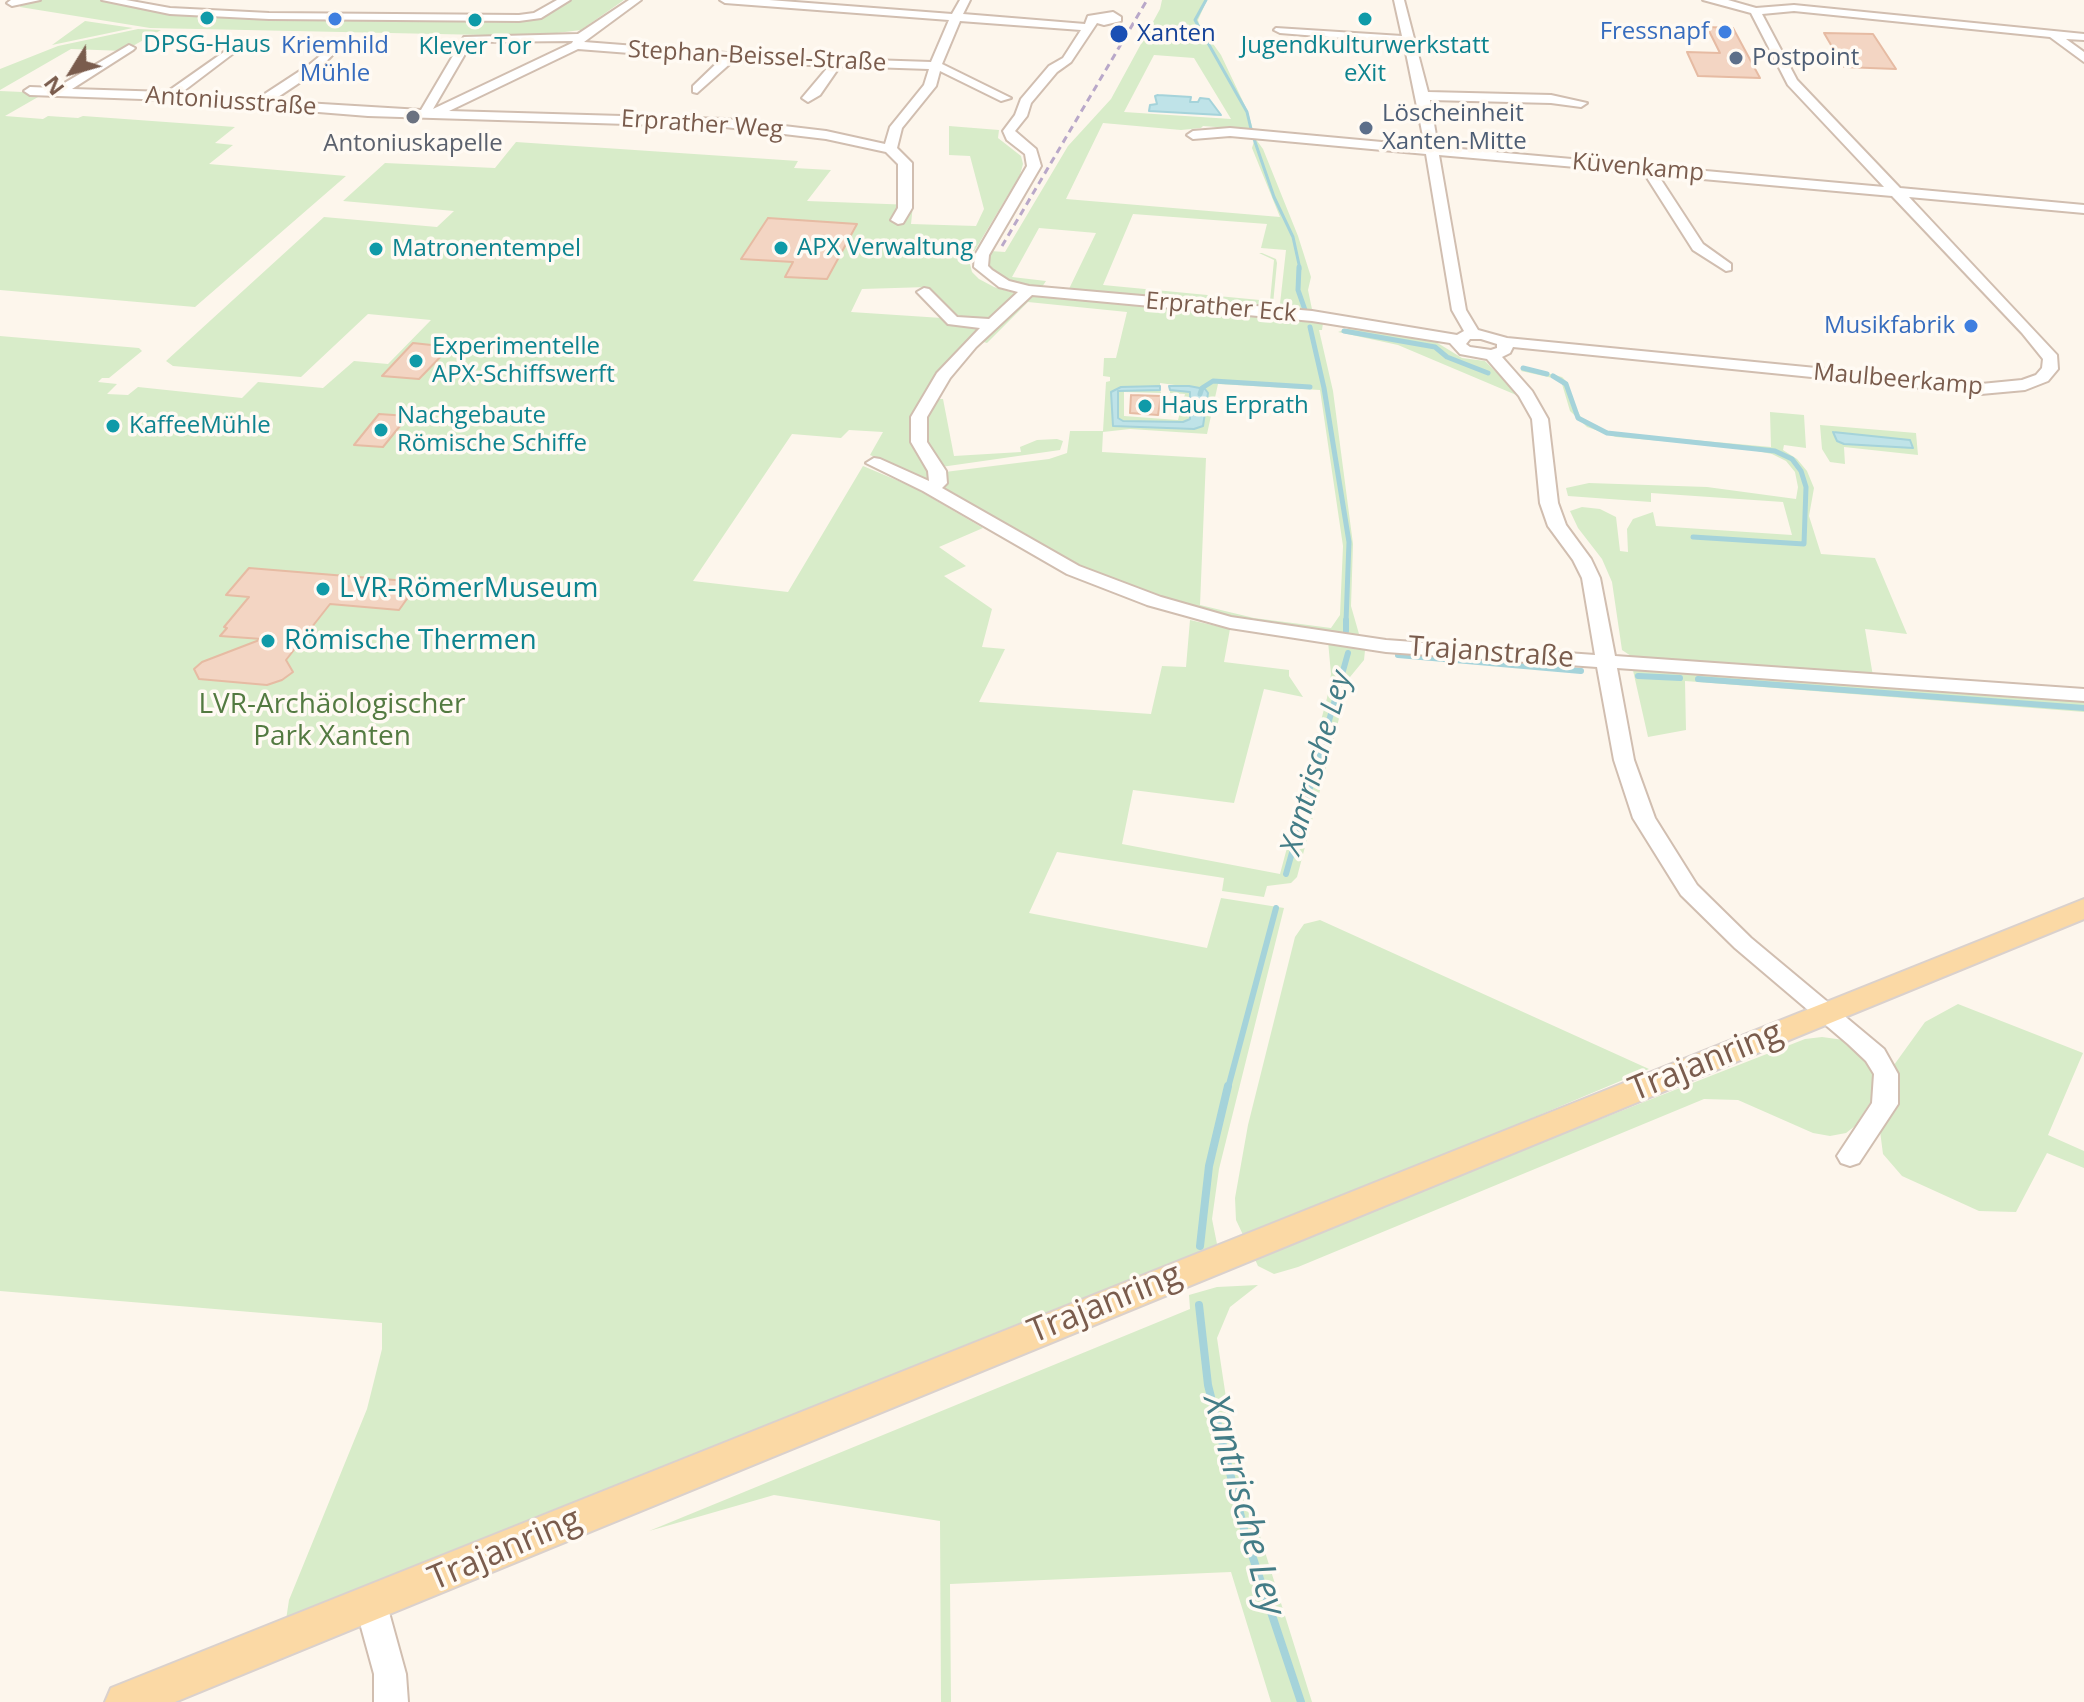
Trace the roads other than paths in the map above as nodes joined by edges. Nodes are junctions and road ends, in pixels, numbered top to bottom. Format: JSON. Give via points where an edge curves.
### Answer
{"nodes":[{"id":1,"x":35,"y":0,"type":"edge"},
{"id":2,"x":107,"y":0,"type":"edge"},
{"id":3,"x":217,"y":0,"type":"edge"},
{"id":4,"x":565,"y":0,"type":"edge"},
{"id":5,"x":636,"y":0,"type":"edge"},
{"id":6,"x":725,"y":0,"type":"edge"},
{"id":7,"x":965,"y":0,"type":"edge"},
{"id":8,"x":1399,"y":0,"type":"edge"},
{"id":9,"x":1708,"y":0,"type":"edge"},
{"id":10,"x":9,"y":2,"type":"edge"},
{"id":11,"x":1737,"y":2,"type":"edge"},
{"id":12,"x":1769,"y":6,"type":"junction"},
{"id":13,"x":0,"y":9,"type":"edge"},
{"id":14,"x":1112,"y":9,"type":"dead end"},
{"id":15,"x":1755,"y":11,"type":"junction"},
{"id":16,"x":198,"y":13,"type":"junction"},
{"id":17,"x":957,"y":19,"type":"junction"},
{"id":18,"x":1090,"y":23,"type":"junction"},
{"id":19,"x":1280,"y":30,"type":"dead end"},
{"id":20,"x":2052,"y":32,"type":"junction"},
{"id":21,"x":2084,"y":35,"type":"edge"},
{"id":22,"x":1410,"y":40,"type":"junction"},
{"id":23,"x":578,"y":41,"type":"junction"},
{"id":24,"x":129,"y":48,"type":"dead end"},
{"id":25,"x":332,"y":49,"type":"dead end"},
{"id":26,"x":231,"y":50,"type":"dead end"},
{"id":27,"x":730,"y":57,"type":"junction"},
{"id":28,"x":2084,"y":58,"type":"edge"},
{"id":29,"x":837,"y":63,"type":"junction"},
{"id":30,"x":938,"y":66,"type":"junction"},
{"id":31,"x":697,"y":89,"type":"dead end"},
{"id":32,"x":30,"y":91,"type":"dead end"},
{"id":33,"x":60,"y":91,"type":"junction"},
{"id":34,"x":170,"y":96,"type":"junction"},
{"id":35,"x":1423,"y":96,"type":"junction"},
{"id":36,"x":808,"y":98,"type":"dead end"},
{"id":37,"x":1005,"y":98,"type":"dead end"},
{"id":38,"x":260,"y":103,"type":"junction"},
{"id":39,"x":1581,"y":103,"type":"dead end"},
{"id":40,"x":430,"y":111,"type":"junction"},
{"id":41,"x":1193,"y":135,"type":"dead end"},
{"id":42,"x":890,"y":149,"type":"junction"},
{"id":43,"x":1430,"y":150,"type":"junction"},
{"id":44,"x":1648,"y":169,"type":"junction"},
{"id":45,"x":1897,"y":192,"type":"junction"},
{"id":46,"x":2084,"y":209,"type":"edge"},
{"id":47,"x":898,"y":220,"type":"dead end"},
{"id":48,"x":1726,"y":267,"type":"dead end"},
{"id":49,"x":1029,"y":290,"type":"junction"},
{"id":50,"x":924,"y":292,"type":"dead end"},
{"id":51,"x":992,"y":324,"type":"junction"},
{"id":52,"x":1466,"y":337,"type":"junction"},
{"id":53,"x":1505,"y":342,"type":"junction"},
{"id":54,"x":1492,"y":355,"type":"junction"},
{"id":55,"x":874,"y":463,"type":"dead end"},
{"id":56,"x":929,"y":487,"type":"junction"},
{"id":57,"x":1605,"y":661,"type":"junction"},
{"id":58,"x":2084,"y":695,"type":"edge"},
{"id":59,"x":2084,"y":908,"type":"edge"},
{"id":60,"x":1827,"y":1014,"type":"junction"},
{"id":61,"x":1850,"y":1156,"type":"dead end"},
{"id":62,"x":371,"y":1605,"type":"junction"},
{"id":63,"x":126,"y":1702,"type":"edge"},
{"id":64,"x":391,"y":1702,"type":"edge"}],
"edges":[{"from":1,"to":10,"type":"street"},
{"from":2,"to":16,"type":"street"},
{"from":3,"to":16,"type":"street"},
{"from":4,"to":16,"type":"street","via":[[537,16]]},
{"from":5,"to":23,"type":"street"},
{"from":6,"to":17,"type":"street"},
{"from":7,"to":17,"type":"street"},
{"from":8,"to":22,"type":"street"},
{"from":9,"to":11,"type":"street"},
{"from":10,"to":13,"type":"street"},
{"from":11,"to":12,"type":"street"},
{"from":11,"to":15,"type":"street"},
{"from":12,"to":15,"type":"street"},
{"from":12,"to":20,"type":"street"},
{"from":14,"to":18,"type":"street","via":[[1117,19]]},
{"from":15,"to":45,"type":"street","via":[[1792,82]]},
{"from":17,"to":18,"type":"street"},
{"from":17,"to":30,"type":"street","via":[[942,44]]},
{"from":18,"to":49,"type":"street","name":"Erprather Eck","via":[[1067,60],[1025,102],[1009,131],[1031,152],[1034,166],[982,255],[981,267],[1004,284]]},
{"from":19,"to":22,"type":"street"},
{"from":20,"to":21,"type":"street"},
{"from":20,"to":28,"type":"street"},
{"from":22,"to":35,"type":"street"},
{"from":23,"to":27,"type":"street","name":"Stephan-Beissel-Straße"},
{"from":23,"to":40,"type":"street"},
{"from":23,"to":40,"type":"street","name":"Stephan-Beissel-Straße","via":[[468,39]]},
{"from":24,"to":33,"type":"street"},
{"from":25,"to":38,"type":"street"},
{"from":26,"to":34,"type":"street"},
{"from":27,"to":29,"type":"street","name":"Stephan-Beissel-Straße"},
{"from":27,"to":31,"type":"street"},
{"from":29,"to":30,"type":"street","name":"Stephan-Beissel-Straße"},
{"from":29,"to":36,"type":"street"},
{"from":30,"to":37,"type":"street"},
{"from":30,"to":42,"type":"street","via":[[930,86],[896,127]]},
{"from":32,"to":33,"type":"street","name":"Antoniusstraße"},
{"from":33,"to":34,"type":"street","name":"Antoniusstraße"},
{"from":34,"to":38,"type":"street","name":"Antoniusstraße"},
{"from":35,"to":39,"type":"street"},
{"from":35,"to":43,"type":"street"},
{"from":38,"to":40,"type":"street","name":"Antoniusstraße"},
{"from":40,"to":42,"type":"street","name":"Erprather Weg","via":[[725,123]]},
{"from":41,"to":43,"type":"street","name":"Küvenkamp","via":[[1230,132]]},
{"from":42,"to":47,"type":"street","via":[[905,163],[905,208]]},
{"from":43,"to":44,"type":"street","name":"Küvenkamp"},
{"from":43,"to":52,"type":"street"},
{"from":44,"to":45,"type":"street","name":"Küvenkamp"},
{"from":44,"to":48,"type":"street","via":[[1698,247]]},
{"from":45,"to":46,"type":"street","name":"Küvenkamp"},
{"from":45,"to":53,"type":"street","name":"Maulbeerkamp","via":[[2051,358],[2042,378],[1981,389]]},
{"from":49,"to":51,"type":"street"},
{"from":49,"to":52,"type":"street","name":"Erprather Eck","via":[[1312,316]]},
{"from":50,"to":51,"type":"street","via":[[953,321]]},
{"from":51,"to":56,"type":"street","via":[[943,376],[919,417],[919,442],[937,471],[938,483]]},
{"from":52,"to":53,"type":"street","name":"Maulbeerkamp","via":[[1492,336]]},
{"from":52,"to":54,"type":"street","via":[[1457,344],[1465,351]]},
{"from":53,"to":54,"type":"street","via":[[1505,350]]},
{"from":54,"to":57,"type":"street","via":[[1540,419],[1549,503],[1557,526],[1591,578]]},
{"from":55,"to":56,"type":"street","name":"Trajanstraße"},
{"from":56,"to":57,"type":"street","name":"Trajanstraße","via":[[1073,570],[1230,622],[1386,646]]},
{"from":57,"to":58,"type":"street","name":"Trajanstraße"},
{"from":57,"to":60,"type":"street","via":[[1632,788],[1662,851],[1689,890]]},
{"from":59,"to":60,"type":"main road","name":"Trajanring"},
{"from":60,"to":61,"type":"street","via":[[1875,1055],[1886,1074],[1885,1104]]},
{"from":60,"to":62,"type":"main road","name":"Trajanring"},
{"from":62,"to":63,"type":"main road","name":"Trajanring"},
{"from":62,"to":64,"type":"street","via":[[390,1674]]}]}
